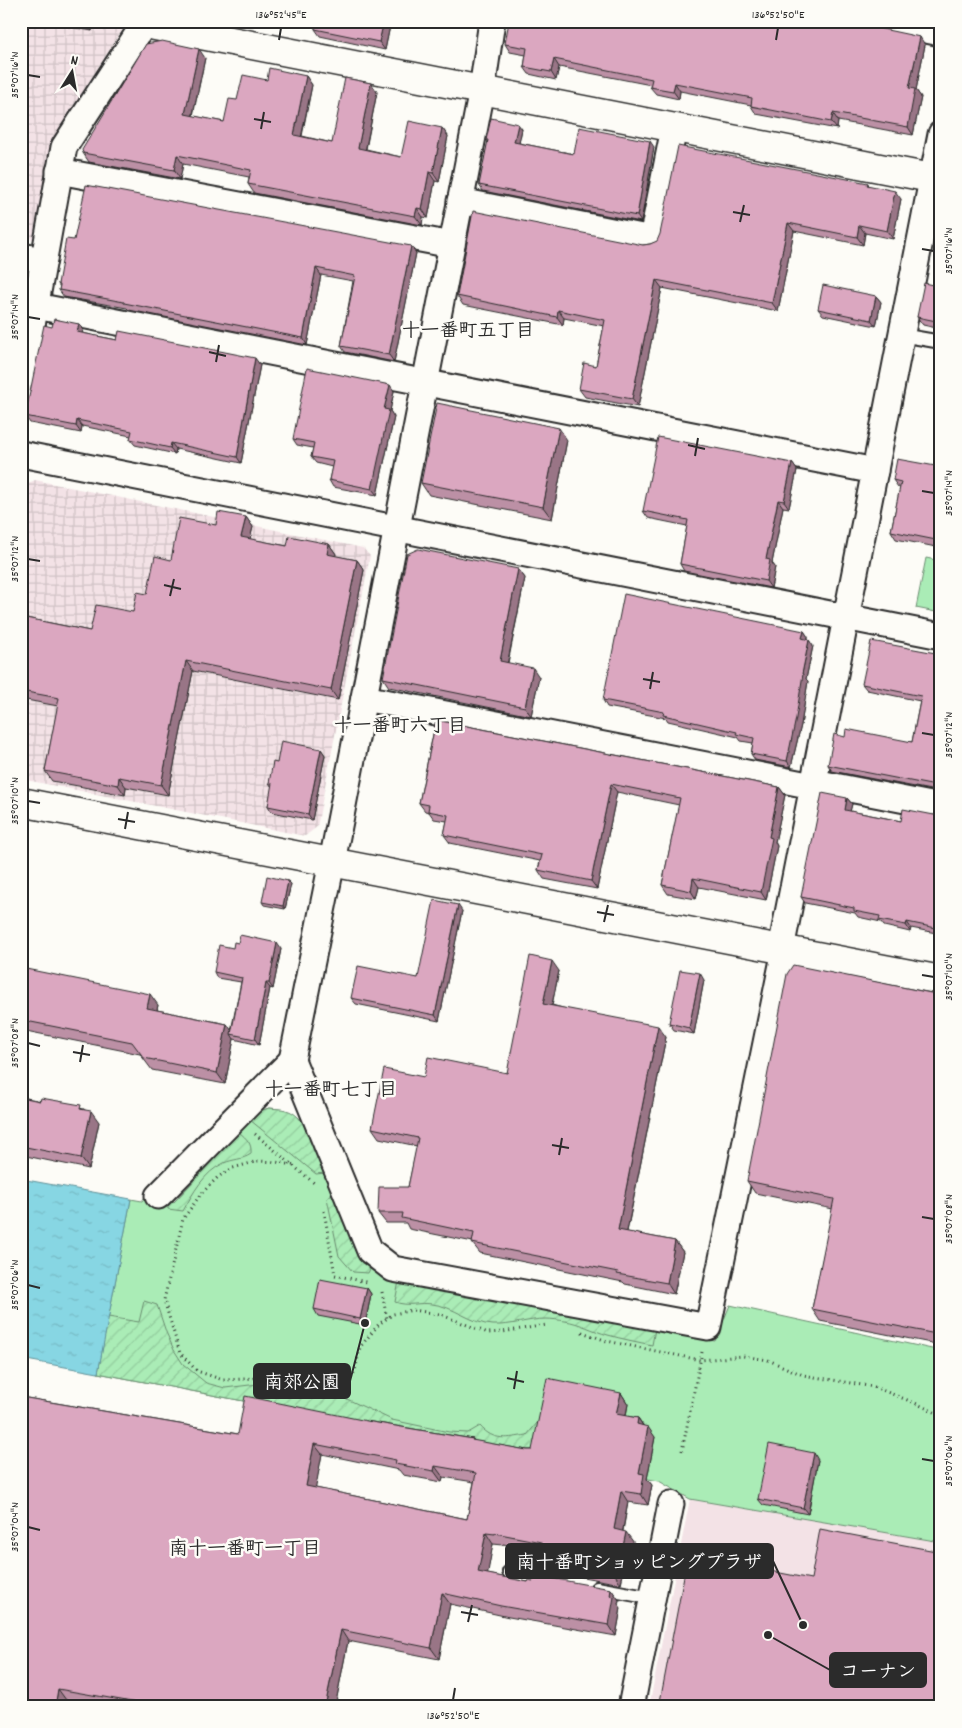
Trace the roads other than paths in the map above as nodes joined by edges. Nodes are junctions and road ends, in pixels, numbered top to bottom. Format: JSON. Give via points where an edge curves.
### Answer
{"nodes":[{"id":1,"x":492,"y":21,"type":"edge"},
{"id":2,"x":882,"y":21,"type":"edge"},
{"id":3,"x":145,"y":22,"type":"edge"},
{"id":4,"x":941,"y":33,"type":"edge"},
{"id":5,"x":482,"y":90,"type":"junction"},
{"id":6,"x":674,"y":128,"type":"junction"},
{"id":7,"x":941,"y":134,"type":"edge"},
{"id":8,"x":59,"y":171,"type":"junction"},
{"id":9,"x":936,"y":179,"type":"edge"},
{"id":10,"x":460,"y":201,"type":"junction"},
{"id":11,"x":452,"y":245,"type":"junction"},
{"id":12,"x":32,"y":258,"type":"edge"},
{"id":13,"x":36,"y":306,"type":"junction"},
{"id":14,"x":902,"y":335,"type":"junction"},
{"id":15,"x":941,"y":342,"type":"edge"},
{"id":16,"x":425,"y":382,"type":"junction"},
{"id":17,"x":21,"y":387,"type":"edge"},
{"id":18,"x":21,"y":454,"type":"edge"},
{"id":19,"x":875,"y":471,"type":"junction"},
{"id":20,"x":397,"y":528,"type":"junction"},
{"id":21,"x":846,"y":617,"type":"junction"},
{"id":22,"x":941,"y":636,"type":"edge"},
{"id":23,"x":364,"y":698,"type":"junction"},
{"id":24,"x":814,"y":784,"type":"junction"},
{"id":25,"x":21,"y":802,"type":"edge"},
{"id":26,"x":941,"y":807,"type":"edge"},
{"id":27,"x":332,"y":862,"type":"junction"},
{"id":28,"x":783,"y":949,"type":"junction"},
{"id":29,"x":941,"y":980,"type":"edge"},
{"id":30,"x":292,"y":1060,"type":"junction"},
{"id":31,"x":158,"y":1196,"type":"dead end"},
{"id":32,"x":671,"y":1504,"type":"dead end"},
{"id":33,"x":509,"y":1572,"type":"dead end"},
{"id":34,"x":566,"y":1582,"type":"edge"},
{"id":35,"x":585,"y":1586,"type":"edge"},
{"id":36,"x":652,"y":1598,"type":"junction"},
{"id":37,"x":631,"y":1707,"type":"edge"}],
"edges":[{"from":1,"to":5,"type":"street"},
{"from":2,"to":4,"type":"street"},
{"from":3,"to":5,"type":"street"},
{"from":3,"to":8,"type":"street","via":[[64,147]]},
{"from":5,"to":6,"type":"street"},
{"from":5,"to":10,"type":"street"},
{"from":6,"to":9,"type":"street"},
{"from":6,"to":10,"type":"street","via":[[652,239]]},
{"from":7,"to":9,"type":"street"},
{"from":8,"to":11,"type":"street"},
{"from":8,"to":12,"type":"street"},
{"from":9,"to":14,"type":"street"},
{"from":10,"to":11,"type":"street"},
{"from":11,"to":16,"type":"street"},
{"from":12,"to":13,"type":"street"},
{"from":13,"to":16,"type":"street"},
{"from":13,"to":17,"type":"street"},
{"from":14,"to":15,"type":"lane"},
{"from":14,"to":19,"type":"street"},
{"from":16,"to":19,"type":"street"},
{"from":16,"to":20,"type":"street"},
{"from":18,"to":20,"type":"street"},
{"from":19,"to":21,"type":"street"},
{"from":20,"to":21,"type":"street"},
{"from":20,"to":23,"type":"street"},
{"from":21,"to":22,"type":"street"},
{"from":21,"to":24,"type":"street"},
{"from":23,"to":24,"type":"street"},
{"from":23,"to":27,"type":"street"},
{"from":24,"to":26,"type":"street"},
{"from":24,"to":28,"type":"street"},
{"from":25,"to":27,"type":"street"},
{"from":27,"to":28,"type":"street"},
{"from":27,"to":30,"type":"street"},
{"from":28,"to":29,"type":"street"},
{"from":28,"to":30,"type":"street","via":[[708,1328],[393,1269],[370,1251],[331,1184]]},
{"from":30,"to":31,"type":"street"},
{"from":32,"to":36,"type":"street"},
{"from":33,"to":34,"type":"lane"},
{"from":35,"to":36,"type":"lane"},
{"from":36,"to":37,"type":"street"}]}
